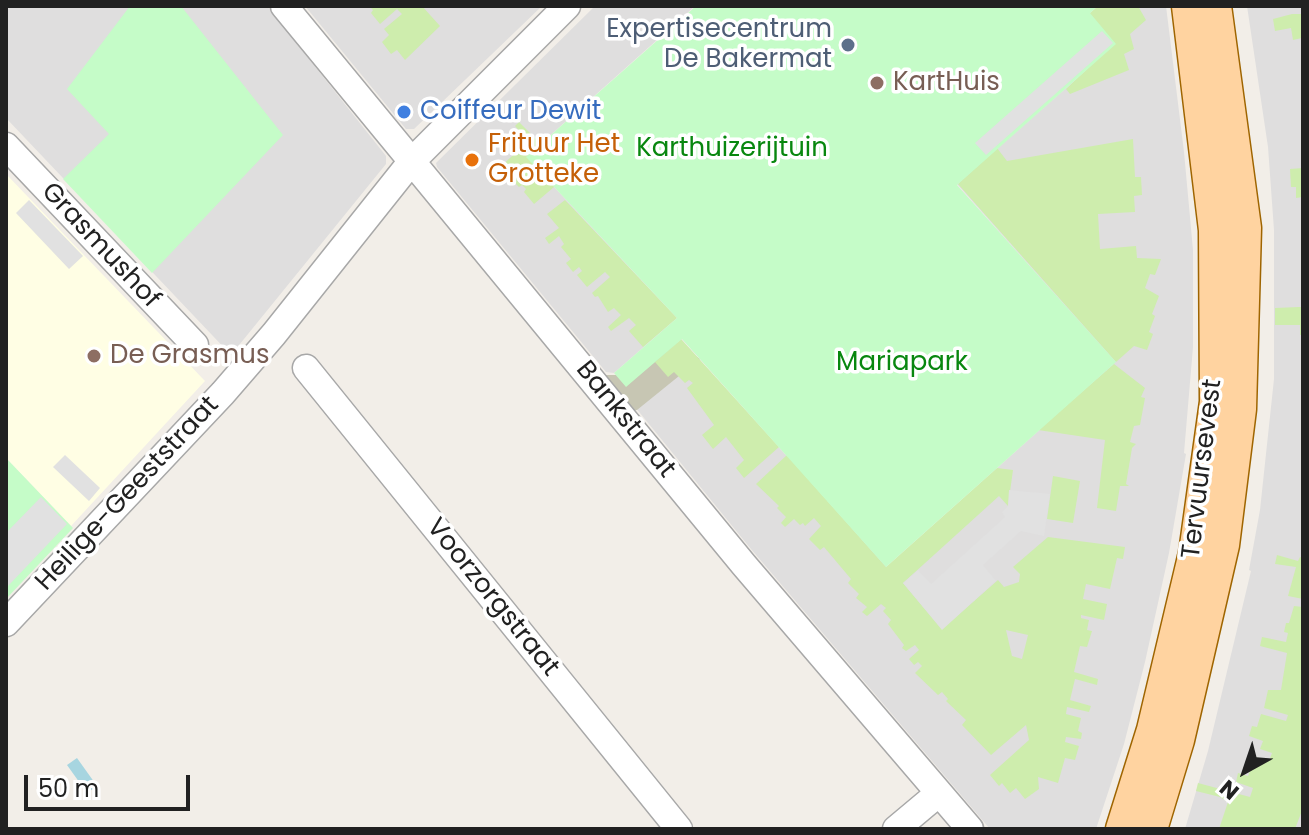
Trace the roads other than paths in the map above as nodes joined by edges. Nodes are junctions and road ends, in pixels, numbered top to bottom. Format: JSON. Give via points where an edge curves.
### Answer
{"nodes":[{"id":1,"x":284,"y":6,"type":"edge"},
{"id":2,"x":567,"y":6,"type":"edge"},
{"id":3,"x":1188,"y":6,"type":"edge"},
{"id":4,"x":1215,"y":6,"type":"edge"},
{"id":5,"x":6,"y":146,"type":"edge"},
{"id":6,"x":411,"y":162,"type":"junction"},
{"id":7,"x":274,"y":334,"type":"junction"},
{"id":8,"x":195,"y":345,"type":"dead end"},
{"id":9,"x":6,"y":623,"type":"edge"},
{"id":10,"x":939,"y":793,"type":"junction"},
{"id":11,"x":679,"y":829,"type":"edge"},
{"id":12,"x":896,"y":829,"type":"edge"},
{"id":13,"x":970,"y":829,"type":"edge"},
{"id":14,"x":1122,"y":829,"type":"edge"},
{"id":15,"x":1151,"y":829,"type":"edge"}],
"edges":[{"from":1,"to":6,"type":"street","name":"Bankstraat"},
{"from":2,"to":6,"type":"street","name":"Heilige-Geeststraat"},
{"from":3,"to":14,"type":"main road","name":"Tervuursevest","via":[[1215,230],[1216,402],[1197,543],[1153,730]]},
{"from":4,"to":15,"type":"main road","name":"Tervuursevest","via":[[1245,228],[1240,409],[1223,545],[1178,740]]},
{"from":5,"to":8,"type":"street","name":"Grasmushof"},
{"from":6,"to":7,"type":"street","name":"Heilige-Geeststraat"},
{"from":6,"to":10,"type":"street","name":"Bankstraat"},
{"from":7,"to":9,"type":"street","name":"Heilige-Geeststraat"},
{"from":7,"to":11,"type":"street","name":"Voorzorgstraat"},
{"from":10,"to":12,"type":"street"},
{"from":10,"to":13,"type":"street","name":"Bankstraat"}]}
